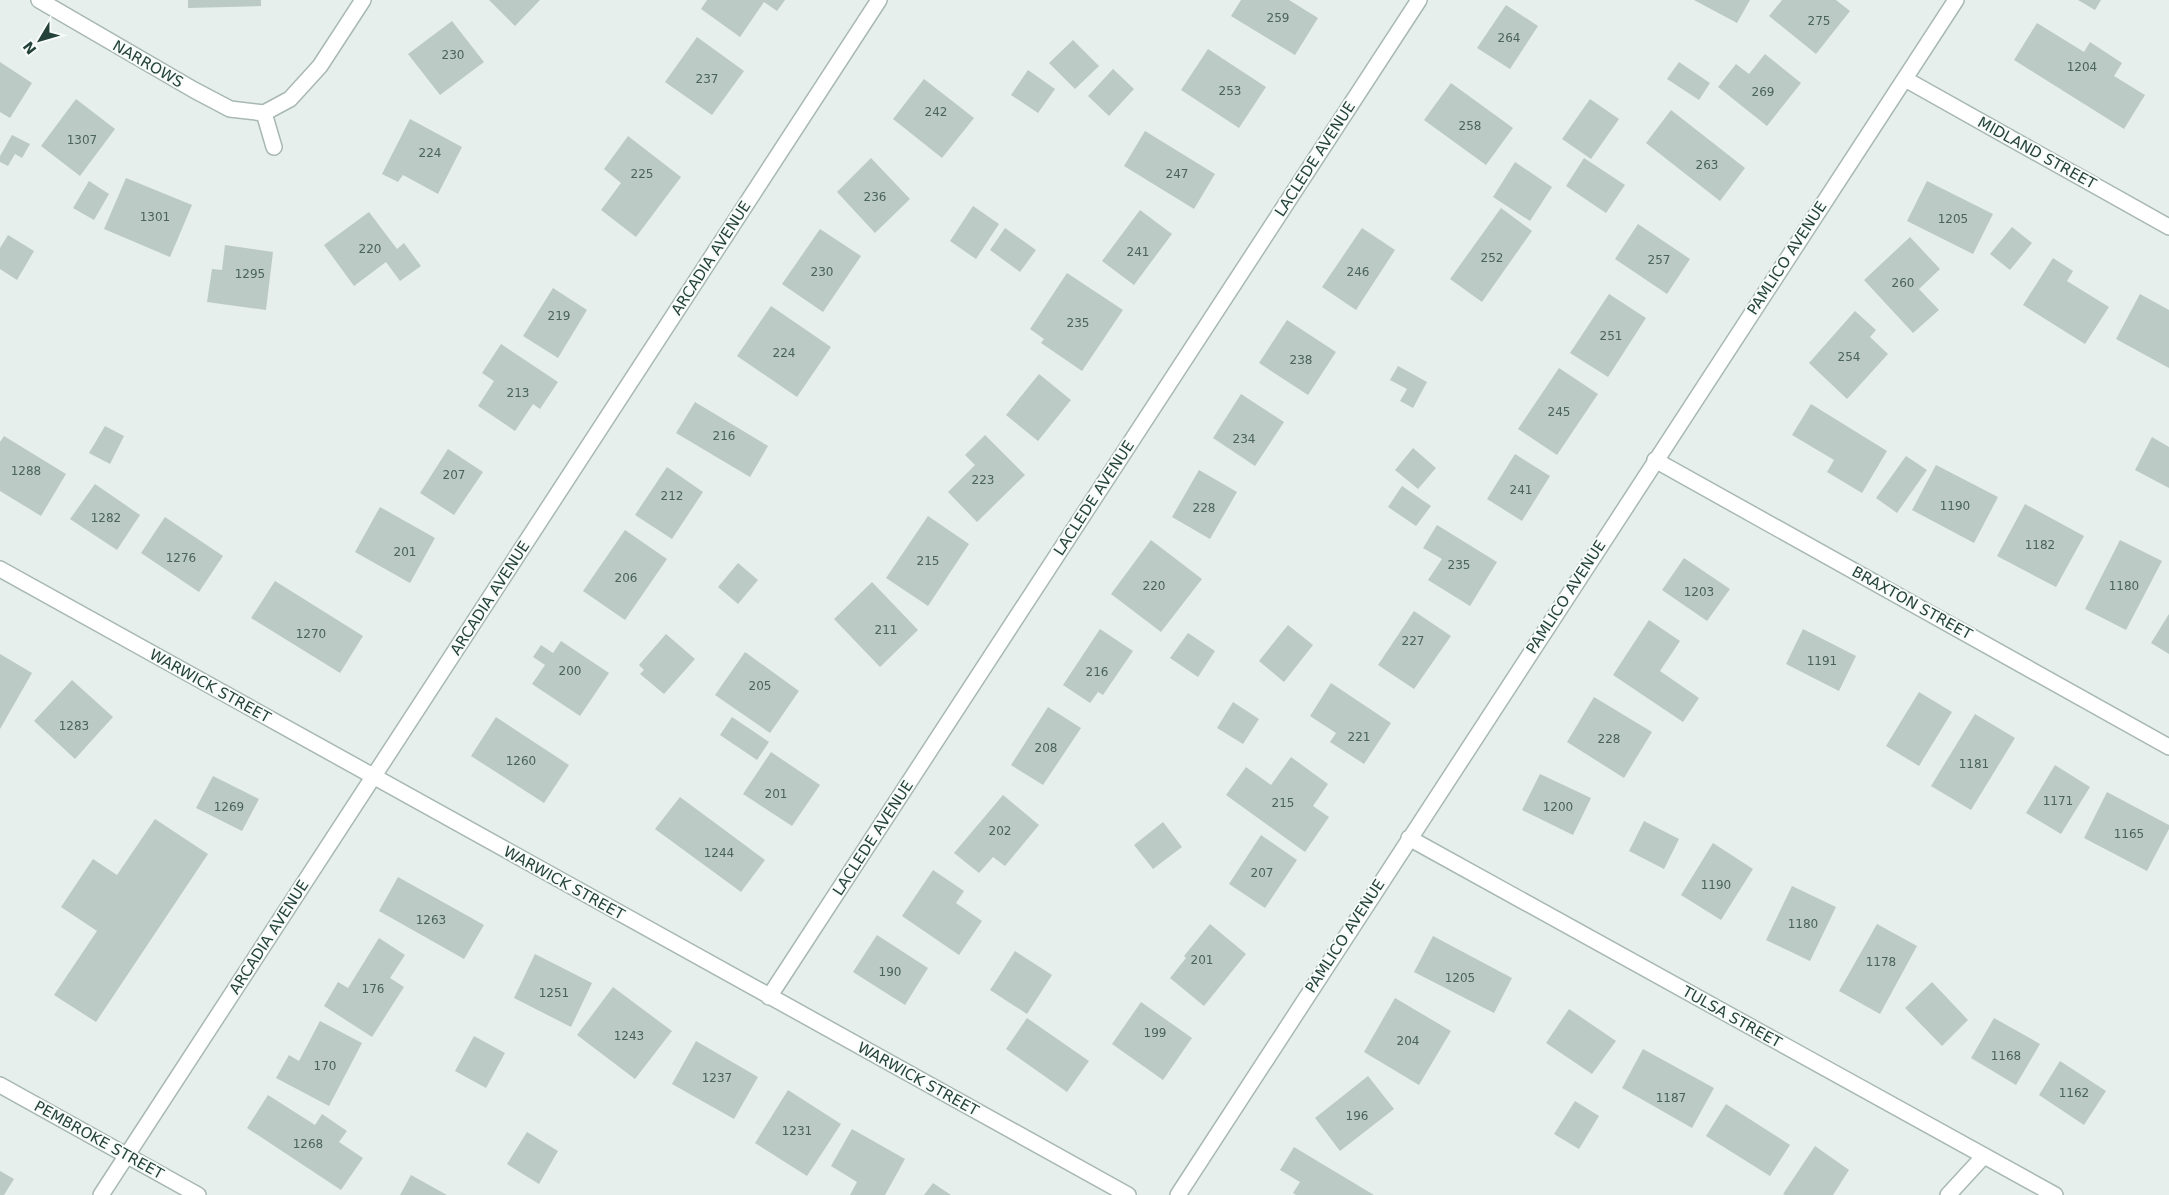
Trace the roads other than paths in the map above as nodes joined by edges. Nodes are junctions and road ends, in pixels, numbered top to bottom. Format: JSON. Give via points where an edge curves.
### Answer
{"nodes":[{"id":1,"x":39,"y":0,"type":"edge"},
{"id":2,"x":363,"y":0,"type":"edge"},
{"id":3,"x":880,"y":0,"type":"edge"},
{"id":4,"x":1419,"y":0,"type":"edge"},
{"id":5,"x":1956,"y":0,"type":"edge"},
{"id":6,"x":1905,"y":79,"type":"junction"},
{"id":7,"x":264,"y":113,"type":"junction"},
{"id":8,"x":274,"y":147,"type":"dead end"},
{"id":9,"x":2169,"y":227,"type":"edge"},
{"id":10,"x":1655,"y":460,"type":"junction"},
{"id":11,"x":0,"y":569,"type":"edge"},
{"id":12,"x":2169,"y":747,"type":"edge"},
{"id":13,"x":374,"y":777,"type":"junction"},
{"id":14,"x":1409,"y":838,"type":"junction"},
{"id":15,"x":769,"y":997,"type":"junction"},
{"id":16,"x":0,"y":1085,"type":"edge"},
{"id":17,"x":127,"y":1156,"type":"junction"},
{"id":18,"x":1983,"y":1156,"type":"junction"},
{"id":19,"x":101,"y":1195,"type":"edge"},
{"id":20,"x":198,"y":1195,"type":"edge"},
{"id":21,"x":1128,"y":1195,"type":"edge"},
{"id":22,"x":1178,"y":1195,"type":"edge"},
{"id":23,"x":1948,"y":1195,"type":"edge"},
{"id":24,"x":2055,"y":1195,"type":"edge"}],
"edges":[{"from":1,"to":7,"type":"street","name":"NARROWS","via":[[230,109]]},
{"from":2,"to":7,"type":"street","via":[[320,66],[290,99]]},
{"from":3,"to":13,"type":"street","name":"ARCADIA AVENUE"},
{"from":4,"to":15,"type":"street","name":"LACLEDE AVENUE"},
{"from":5,"to":6,"type":"street","name":"PAMLICO AVENUE"},
{"from":6,"to":9,"type":"street","name":"MIDLAND STREET"},
{"from":6,"to":10,"type":"street","name":"PAMLICO AVENUE"},
{"from":7,"to":8,"type":"street"},
{"from":10,"to":12,"type":"street","name":"BRAXTON STREET"},
{"from":10,"to":14,"type":"street","name":"PAMLICO AVENUE"},
{"from":11,"to":13,"type":"street","name":"WARWICK STREET"},
{"from":13,"to":15,"type":"street","name":"WARWICK STREET"},
{"from":13,"to":17,"type":"street","name":"ARCADIA AVENUE"},
{"from":14,"to":18,"type":"street","name":"TULSA STREET"},
{"from":14,"to":22,"type":"street","name":"PAMLICO AVENUE"},
{"from":15,"to":21,"type":"street","name":"WARWICK STREET"},
{"from":16,"to":17,"type":"street","name":"PEMBROKE STREET"},
{"from":17,"to":19,"type":"street","name":"ARCADIA AVENUE"},
{"from":17,"to":20,"type":"street","name":"PEMBROKE STREET"},
{"from":18,"to":23,"type":"street"},
{"from":18,"to":24,"type":"street","name":"TULSA STREET"}]}
